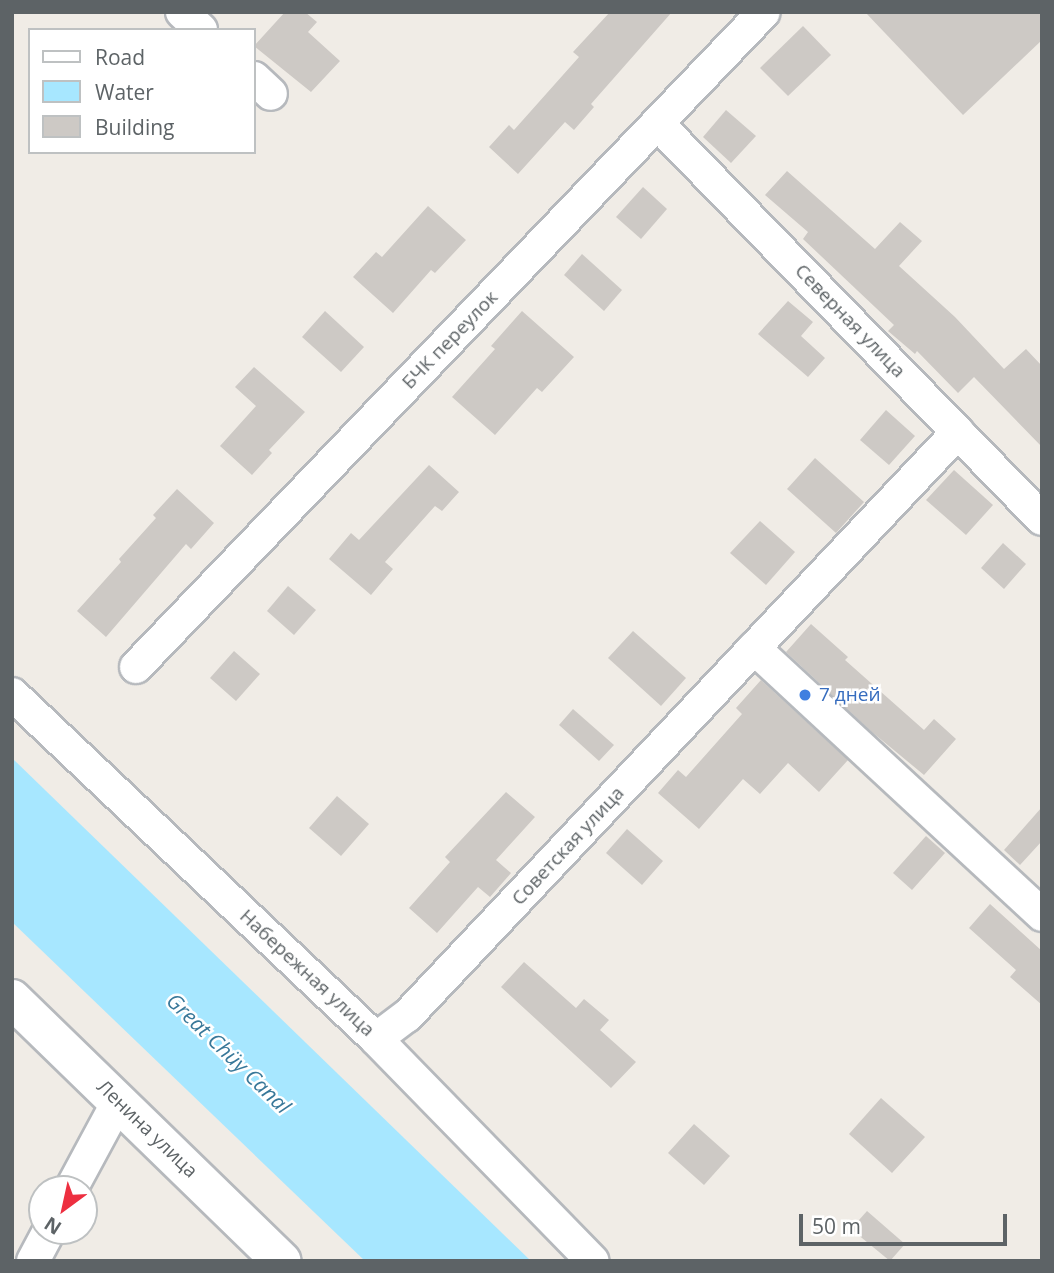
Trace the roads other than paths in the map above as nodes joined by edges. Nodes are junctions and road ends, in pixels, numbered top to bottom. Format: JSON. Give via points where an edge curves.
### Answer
{"nodes":[{"id":1,"x":182,"y":12,"type":"edge"},
{"id":2,"x":764,"y":12,"type":"edge"},
{"id":3,"x":199,"y":28,"type":"edge"},
{"id":4,"x":657,"y":123,"type":"junction"},
{"id":5,"x":958,"y":432,"type":"junction"},
{"id":6,"x":1042,"y":519,"type":"edge"},
{"id":7,"x":754,"y":648,"type":"junction"},
{"id":8,"x":136,"y":667,"type":"dead end"},
{"id":9,"x":12,"y":694,"type":"edge"},
{"id":10,"x":1042,"y":915,"type":"edge"},
{"id":11,"x":12,"y":999,"type":"edge"},
{"id":12,"x":376,"y":1039,"type":"junction"},
{"id":13,"x":119,"y":1100,"type":"junction"},
{"id":14,"x":79,"y":1175,"type":"edge"},
{"id":15,"x":42,"y":1245,"type":"edge"},
{"id":16,"x":33,"y":1261,"type":"edge"},
{"id":17,"x":281,"y":1261,"type":"edge"},
{"id":18,"x":593,"y":1261,"type":"edge"}],
"edges":[{"from":1,"to":3,"type":"street"},
{"from":2,"to":4,"type":"street","name":"БЧК переулок"},
{"from":4,"to":5,"type":"street","name":"Северная улица"},
{"from":4,"to":8,"type":"street","name":"БЧК переулок"},
{"from":5,"to":6,"type":"street","name":"Северная улица"},
{"from":5,"to":7,"type":"street","name":"Советская улица"},
{"from":7,"to":10,"type":"street"},
{"from":7,"to":12,"type":"street","name":"Советская улица","via":[[407,1016]]},
{"from":9,"to":12,"type":"street","name":"Набережная улица"},
{"from":11,"to":13,"type":"street","name":"Ленина улица"},
{"from":12,"to":18,"type":"street","name":"Набережная улица"},
{"from":13,"to":14,"type":"street"},
{"from":13,"to":17,"type":"street","name":"Ленина улица"},
{"from":15,"to":16,"type":"street"}]}
